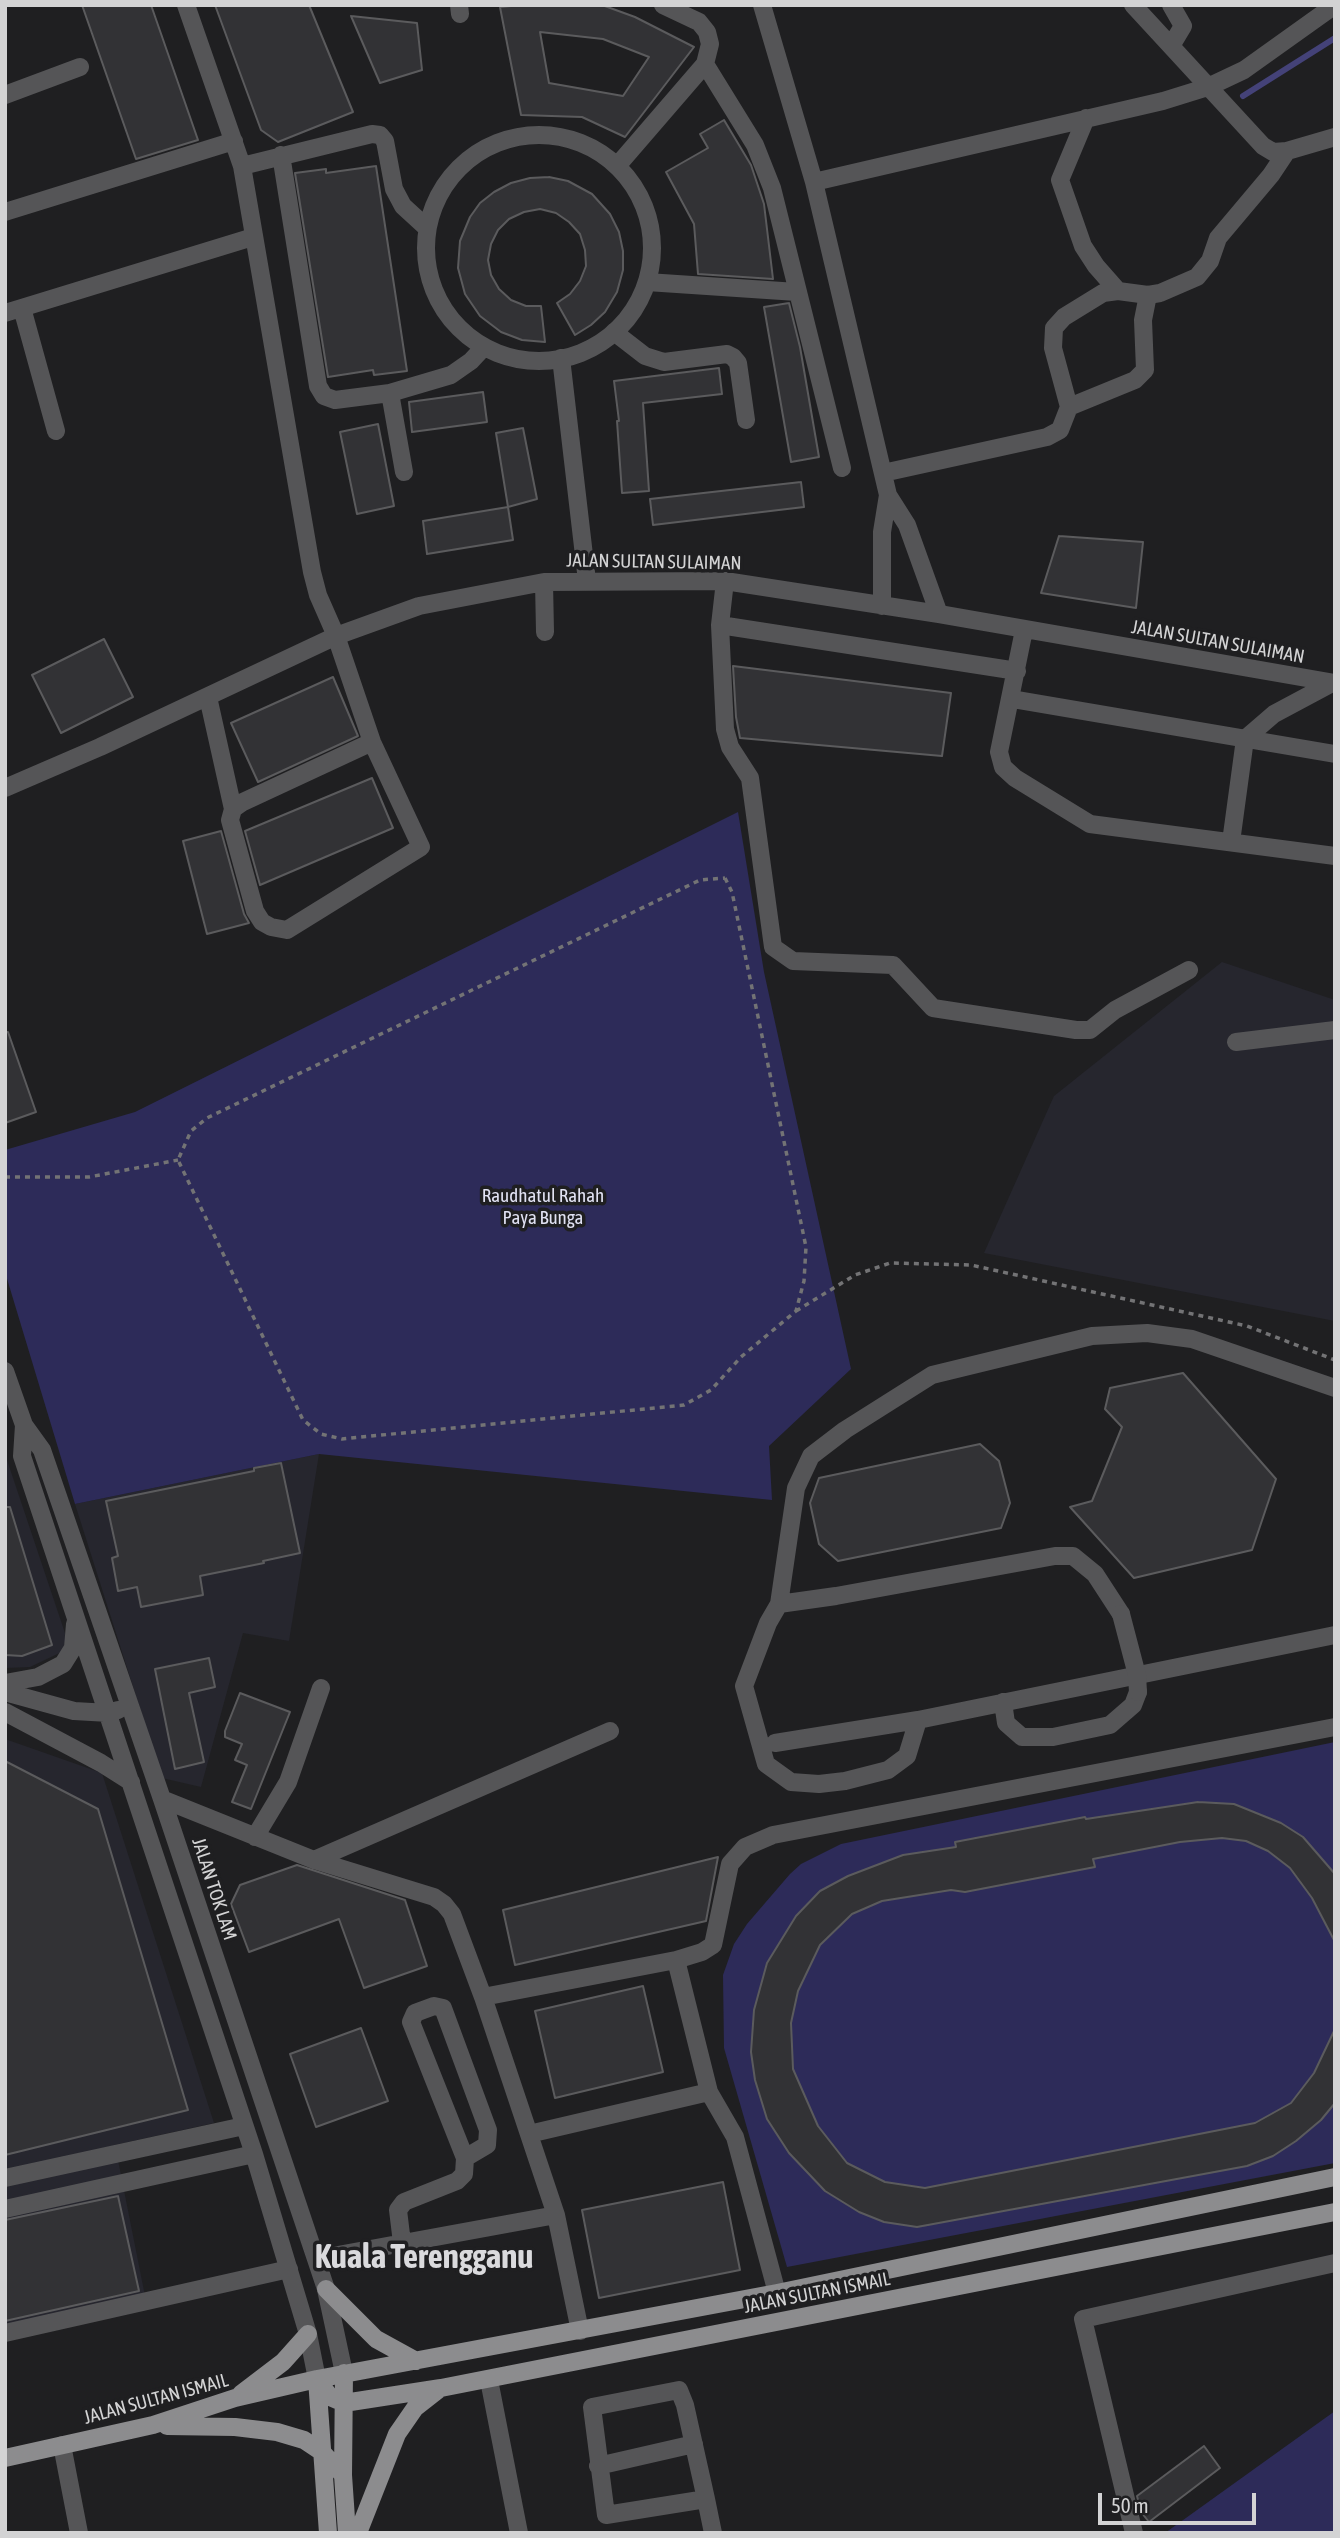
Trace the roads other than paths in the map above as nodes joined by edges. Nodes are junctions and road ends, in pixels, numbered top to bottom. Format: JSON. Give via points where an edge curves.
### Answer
{"nodes":[{"id":1,"x":186,"y":5,"type":"edge"},
{"id":2,"x":663,"y":5,"type":"edge"},
{"id":3,"x":762,"y":5,"type":"edge"},
{"id":4,"x":1133,"y":5,"type":"edge"},
{"id":5,"x":1171,"y":5,"type":"edge"},
{"id":6,"x":1335,"y":5,"type":"edge"},
{"id":7,"x":1171,"y":46,"type":"junction"},
{"id":8,"x":705,"y":64,"type":"junction"},
{"id":9,"x":80,"y":66,"type":"dead end"},
{"id":10,"x":1208,"y":87,"type":"junction"},
{"id":11,"x":5,"y":94,"type":"edge"},
{"id":12,"x":1086,"y":118,"type":"junction"},
{"id":13,"x":1335,"y":137,"type":"edge"},
{"id":14,"x":234,"y":141,"type":"junction"},
{"id":15,"x":1287,"y":151,"type":"junction"},
{"id":16,"x":281,"y":155,"type":"junction"},
{"id":17,"x":242,"y":166,"type":"junction"},
{"id":18,"x":617,"y":166,"type":"junction"},
{"id":19,"x":814,"y":182,"type":"junction"},
{"id":20,"x":5,"y":212,"type":"edge"},
{"id":21,"x":427,"y":228,"type":"junction"},
{"id":22,"x":253,"y":237,"type":"junction"},
{"id":23,"x":647,"y":282,"type":"junction"},
{"id":24,"x":1118,"y":291,"type":"junction"},
{"id":25,"x":797,"y":292,"type":"junction"},
{"id":26,"x":1148,"y":295,"type":"junction"},
{"id":27,"x":14,"y":311,"type":"edge"},
{"id":28,"x":614,"y":332,"type":"junction"},
{"id":29,"x":484,"y":347,"type":"junction"},
{"id":30,"x":561,"y":358,"type":"junction"},
{"id":31,"x":390,"y":393,"type":"junction"},
{"id":32,"x":1069,"y":407,"type":"junction"},
{"id":33,"x":746,"y":421,"type":"dead end"},
{"id":34,"x":56,"y":431,"type":"dead end"},
{"id":35,"x":842,"y":468,"type":"dead end"},
{"id":36,"x":404,"y":472,"type":"dead end"},
{"id":37,"x":883,"y":473,"type":"junction"},
{"id":38,"x":888,"y":495,"type":"junction"},
{"id":39,"x":587,"y":581,"type":"junction"},
{"id":40,"x":725,"y":581,"type":"junction"},
{"id":41,"x":544,"y":582,"type":"junction"},
{"id":42,"x":882,"y":606,"type":"junction"},
{"id":43,"x":939,"y":614,"type":"junction"},
{"id":44,"x":720,"y":625,"type":"junction"},
{"id":45,"x":1024,"y":630,"type":"junction"},
{"id":46,"x":545,"y":632,"type":"dead end"},
{"id":47,"x":336,"y":636,"type":"junction"},
{"id":48,"x":1017,"y":671,"type":"junction"},
{"id":49,"x":1333,"y":683,"type":"edge"},
{"id":50,"x":208,"y":697,"type":"junction"},
{"id":51,"x":1012,"y":699,"type":"junction"},
{"id":52,"x":1245,"y":738,"type":"junction"},
{"id":53,"x":372,"y":742,"type":"junction"},
{"id":54,"x":1335,"y":754,"type":"edge"},
{"id":55,"x":5,"y":788,"type":"edge"},
{"id":56,"x":233,"y":810,"type":"junction"},
{"id":57,"x":1231,"y":842,"type":"junction"},
{"id":58,"x":1335,"y":856,"type":"edge"},
{"id":59,"x":1189,"y":970,"type":"dead end"},
{"id":60,"x":1335,"y":1030,"type":"edge"},
{"id":61,"x":1236,"y":1042,"type":"dead end"},
{"id":62,"x":5,"y":1371,"type":"edge"},
{"id":63,"x":1335,"y":1388,"type":"edge"},
{"id":64,"x":24,"y":1425,"type":"junction"},
{"id":65,"x":779,"y":1604,"type":"junction"},
{"id":66,"x":75,"y":1616,"type":"junction"},
{"id":67,"x":1335,"y":1635,"type":"edge"},
{"id":68,"x":5,"y":1683,"type":"edge"},
{"id":69,"x":321,"y":1688,"type":"dead end"},
{"id":70,"x":5,"y":1692,"type":"edge"},
{"id":71,"x":1003,"y":1702,"type":"junction"},
{"id":72,"x":130,"y":1707,"type":"junction"},
{"id":73,"x":5,"y":1713,"type":"edge"},
{"id":74,"x":109,"y":1713,"type":"junction"},
{"id":75,"x":918,"y":1720,"type":"junction"},
{"id":76,"x":1335,"y":1727,"type":"edge"},
{"id":77,"x":610,"y":1731,"type":"dead end"},
{"id":78,"x":775,"y":1743,"type":"dead end"},
{"id":79,"x":131,"y":1782,"type":"junction"},
{"id":80,"x":162,"y":1798,"type":"junction"},
{"id":81,"x":255,"y":1837,"type":"junction"},
{"id":82,"x":314,"y":1860,"type":"junction"},
{"id":83,"x":676,"y":1959,"type":"junction"},
{"id":84,"x":483,"y":1997,"type":"junction"},
{"id":85,"x":709,"y":2092,"type":"junction"},
{"id":86,"x":244,"y":2126,"type":"junction"},
{"id":87,"x":529,"y":2134,"type":"junction"},
{"id":88,"x":254,"y":2154,"type":"junction"},
{"id":89,"x":466,"y":2158,"type":"junction"},
{"id":90,"x":1335,"y":2177,"type":"edge"},
{"id":91,"x":5,"y":2178,"type":"edge"},
{"id":92,"x":5,"y":2209,"type":"edge"},
{"id":93,"x":1335,"y":2212,"type":"edge"},
{"id":94,"x":556,"y":2216,"type":"junction"},
{"id":95,"x":402,"y":2243,"type":"junction"},
{"id":96,"x":316,"y":2259,"type":"junction"},
{"id":97,"x":1335,"y":2263,"type":"edge"},
{"id":98,"x":289,"y":2269,"type":"junction"},
{"id":99,"x":326,"y":2289,"type":"junction"},
{"id":100,"x":777,"y":2293,"type":"junction"},
{"id":101,"x":580,"y":2331,"type":"junction"},
{"id":102,"x":5,"y":2333,"type":"edge"},
{"id":103,"x":307,"y":2334,"type":"junction"},
{"id":104,"x":416,"y":2361,"type":"junction"},
{"id":105,"x":344,"y":2374,"type":"junction"},
{"id":106,"x":317,"y":2379,"type":"junction"},
{"id":107,"x":489,"y":2380,"type":"junction"},
{"id":108,"x":441,"y":2388,"type":"junction"},
{"id":109,"x":235,"y":2398,"type":"junction"},
{"id":110,"x":344,"y":2403,"type":"junction"},
{"id":111,"x":153,"y":2425,"type":"junction"},
{"id":112,"x":694,"y":2444,"type":"junction"},
{"id":113,"x":62,"y":2445,"type":"junction"},
{"id":114,"x":322,"y":2452,"type":"junction"},
{"id":115,"x":5,"y":2458,"type":"edge"},
{"id":116,"x":598,"y":2466,"type":"junction"},
{"id":117,"x":343,"y":2476,"type":"junction"},
{"id":118,"x":706,"y":2499,"type":"junction"},
{"id":119,"x":79,"y":2533,"type":"edge"},
{"id":120,"x":328,"y":2533,"type":"edge"},
{"id":121,"x":346,"y":2533,"type":"edge"},
{"id":122,"x":358,"y":2533,"type":"edge"},
{"id":123,"x":519,"y":2533,"type":"edge"},
{"id":124,"x":713,"y":2533,"type":"edge"},
{"id":125,"x":1134,"y":2533,"type":"edge"}],
"edges":[{"from":1,"to":14,"type":"street"},
{"from":2,"to":8,"type":"street","via":[[699,22],[707,32],[710,44]]},
{"from":3,"to":19,"type":"street"},
{"from":4,"to":7,"type":"street"},
{"from":5,"to":7,"type":"street","via":[[1183,26]]},
{"from":6,"to":10,"type":"street","via":[[1244,69]]},
{"from":7,"to":10,"type":"street"},
{"from":8,"to":18,"type":"street"},
{"from":8,"to":25,"type":"street","via":[[755,145],[772,188]]},
{"from":9,"to":11,"type":"street"},
{"from":10,"to":12,"type":"street"},
{"from":10,"to":15,"type":"street","via":[[1263,146],[1273,152]]},
{"from":12,"to":19,"type":"street"},
{"from":12,"to":24,"type":"street","via":[[1060,180],[1083,246]]},
{"from":13,"to":15,"type":"street"},
{"from":14,"to":17,"type":"street"},
{"from":14,"to":20,"type":"street"},
{"from":15,"to":26,"type":"street","via":[[1218,238],[1210,261],[1197,277]]},
{"from":16,"to":17,"type":"street"},
{"from":16,"to":21,"type":"street","via":[[380,135],[403,206]]},
{"from":16,"to":31,"type":"street","via":[[318,386],[324,396],[335,400]]},
{"from":17,"to":22,"type":"street"},
{"from":18,"to":21,"type":"street","via":[[570,139],[517,137],[491,145],[449,179]]},
{"from":18,"to":23,"type":"street","via":[[636,190],[649,219],[652,251]]},
{"from":19,"to":37,"type":"street"},
{"from":21,"to":29,"type":"street","via":[[427,263],[436,297],[465,334]]},
{"from":22,"to":27,"type":"street"},
{"from":22,"to":47,"type":"street","via":[[312,572]]},
{"from":23,"to":25,"type":"street"},
{"from":23,"to":28,"type":"street"},
{"from":24,"to":26,"type":"street"},
{"from":24,"to":32,"type":"street","via":[[1103,293],[1054,328],[1053,348]]},
{"from":25,"to":35,"type":"street"},
{"from":26,"to":32,"type":"street","via":[[1143,320],[1145,370],[1135,380]]},
{"from":27,"to":34,"type":"street"},
{"from":28,"to":30,"type":"street","via":[[589,349]]},
{"from":28,"to":33,"type":"street","via":[[645,356],[664,362],[733,357],[738,363]]},
{"from":29,"to":30,"type":"street","via":[[535,361]]},
{"from":29,"to":31,"type":"street","via":[[451,375]]},
{"from":30,"to":39,"type":"street"},
{"from":31,"to":36,"type":"street"},
{"from":32,"to":37,"type":"street","via":[[1060,430],[1047,437]]},
{"from":37,"to":38,"type":"street"},
{"from":38,"to":42,"type":"street","via":[[882,532]]},
{"from":38,"to":43,"type":"street","via":[[907,525]]},
{"from":39,"to":40,"type":"street","name":"JALAN SULTAN SULAIMAN"},
{"from":39,"to":41,"type":"street","name":"JALAN SULTAN SULAIMAN"},
{"from":40,"to":42,"type":"street","name":"JALAN SULTAN SULAIMAN"},
{"from":40,"to":44,"type":"street"},
{"from":41,"to":46,"type":"street"},
{"from":41,"to":47,"type":"street","name":"JALAN SULTAN SULAIMAN","via":[[419,606]]},
{"from":42,"to":43,"type":"street","name":"JALAN SULTAN SULAIMAN"},
{"from":43,"to":45,"type":"street","name":"JALAN SULTAN SULAIMAN"},
{"from":44,"to":48,"type":"street"},
{"from":44,"to":59,"type":"street","via":[[725,729],[730,747],[750,778],[773,947],[793,961],[893,965],[933,1008],[1076,1030],[1090,1030],[1115,1010]]},
{"from":45,"to":48,"type":"street"},
{"from":45,"to":49,"type":"street","name":"JALAN SULTAN SULAIMAN"},
{"from":47,"to":50,"type":"street","name":"JALAN SULTAN SULAIMAN"},
{"from":47,"to":53,"type":"street"},
{"from":48,"to":51,"type":"street"},
{"from":49,"to":52,"type":"street","via":[[1274,714]]},
{"from":50,"to":55,"type":"street","name":"JALAN SULTAN SULAIMAN"},
{"from":50,"to":56,"type":"street"},
{"from":51,"to":52,"type":"street"},
{"from":51,"to":57,"type":"street","via":[[999,752],[1003,767],[1015,778],[1090,824]]},
{"from":52,"to":54,"type":"street"},
{"from":52,"to":57,"type":"street"},
{"from":53,"to":56,"type":"street"},
{"from":53,"to":56,"type":"street","via":[[421,847],[287,930],[262,922],[255,911],[230,820]]},
{"from":57,"to":58,"type":"street"},
{"from":60,"to":61,"type":"street"},
{"from":62,"to":64,"type":"street","name":"JALAN TOK LAM"},
{"from":63,"to":65,"type":"street","via":[[1192,1339],[1147,1333],[1093,1336],[932,1376],[811,1456],[796,1488]]},
{"from":64,"to":66,"type":"street","name":"JALAN TOK LAM","via":[[22,1456]]},
{"from":64,"to":72,"type":"street","name":"JALAN TOK LAM","via":[[41,1450]]},
{"from":65,"to":71,"type":"street","bridge":true,"via":[[1073,1556],[1095,1574],[1121,1614],[1137,1675],[1133,1705],[1110,1726],[1054,1737],[1022,1737],[1006,1723]]},
{"from":65,"to":75,"type":"street","via":[[744,1686],[766,1764],[792,1782],[819,1784],[888,1770],[907,1756]]},
{"from":66,"to":68,"type":"street","via":[[73,1648],[63,1664],[38,1676]]},
{"from":66,"to":74,"type":"street","name":"JALAN TOK LAM"},
{"from":67,"to":71,"type":"street"},
{"from":69,"to":81,"type":"street","via":[[288,1782]]},
{"from":70,"to":74,"type":"street","via":[[74,1711]]},
{"from":71,"to":75,"type":"street"},
{"from":72,"to":74,"type":"street"},
{"from":72,"to":80,"type":"street","name":"JALAN TOK LAM"},
{"from":73,"to":79,"type":"street"},
{"from":74,"to":79,"type":"street","name":"JALAN TOK LAM"},
{"from":75,"to":78,"type":"street"},
{"from":76,"to":83,"type":"street","via":[[773,1835],[745,1847],[730,1864],[713,1945]]},
{"from":77,"to":82,"type":"street"},
{"from":79,"to":86,"type":"street","name":"JALAN TOK LAM"},
{"from":80,"to":81,"type":"street"},
{"from":80,"to":96,"type":"street","name":"JALAN TOK LAM"},
{"from":81,"to":82,"type":"street"},
{"from":82,"to":84,"type":"street","via":[[444,1904],[452,1914]]},
{"from":83,"to":84,"type":"street"},
{"from":83,"to":85,"type":"street"},
{"from":84,"to":87,"type":"street"},
{"from":85,"to":87,"type":"street"},
{"from":85,"to":100,"type":"street","via":[[735,2137]]},
{"from":86,"to":88,"type":"street","name":"JALAN TOK LAM"},
{"from":86,"to":91,"type":"street"},
{"from":87,"to":94,"type":"street"},
{"from":88,"to":92,"type":"street"},
{"from":88,"to":98,"type":"street","name":"JALAN TOK LAM"},
{"from":89,"to":89,"type":"street","via":[[411,2022],[415,2013],[434,2006],[443,2008],[488,2130],[487,2145]]},
{"from":89,"to":95,"type":"street","via":[[464,2174],[457,2181],[404,2202],[398,2210]]},
{"from":90,"to":100,"type":"main road","name":"JALAN SULTAN ISMAIL"},
{"from":93,"to":107,"type":"main road","name":"JALAN SULTAN ISMAIL"},
{"from":94,"to":95,"type":"street"},
{"from":94,"to":101,"type":"street"},
{"from":95,"to":96,"type":"street"},
{"from":96,"to":99,"type":"street","name":"JALAN TOK LAM"},
{"from":97,"to":125,"type":"street","via":[[1083,2319]]},
{"from":98,"to":102,"type":"street"},
{"from":98,"to":103,"type":"street","name":"JALAN TOK LAM"},
{"from":99,"to":104,"type":"main road","via":[[376,2339]]},
{"from":99,"to":105,"type":"street","name":"JALAN TOK LAM"},
{"from":100,"to":101,"type":"main road","name":"JALAN SULTAN ISMAIL"},
{"from":101,"to":104,"type":"main road","name":"JALAN SULTAN ISMAIL"},
{"from":103,"to":106,"type":"street","name":"JALAN TOK LAM"},
{"from":103,"to":109,"type":"main road","via":[[283,2362]]},
{"from":104,"to":105,"type":"main road","name":"JALAN SULTAN ISMAIL"},
{"from":105,"to":106,"type":"main road","name":"JALAN SULTAN ISMAIL"},
{"from":105,"to":110,"type":"main road"},
{"from":106,"to":109,"type":"main road","name":"JALAN SULTAN ISMAIL"},
{"from":106,"to":110,"type":"main road","via":[[330,2397]]},
{"from":106,"to":114,"type":"main road"},
{"from":107,"to":108,"type":"main road","name":"JALAN SULTAN ISMAIL"},
{"from":107,"to":123,"type":"street"},
{"from":108,"to":110,"type":"main road","name":"JALAN SULTAN ISMAIL"},
{"from":108,"to":122,"type":"main road","via":[[415,2408],[397,2434]]},
{"from":109,"to":111,"type":"main road","name":"JALAN SULTAN ISMAIL"},
{"from":110,"to":117,"type":"main road"},
{"from":111,"to":113,"type":"main road","name":"JALAN SULTAN ISMAIL"},
{"from":111,"to":114,"type":"main road","via":[[277,2432]]},
{"from":112,"to":116,"type":"street"},
{"from":112,"to":116,"type":"street","via":[[679,2390],[592,2407]]},
{"from":112,"to":118,"type":"street"},
{"from":113,"to":115,"type":"main road","name":"JALAN SULTAN ISMAIL"},
{"from":113,"to":119,"type":"street"},
{"from":114,"to":117,"type":"main road"},
{"from":114,"to":120,"type":"main road"},
{"from":116,"to":118,"type":"street","via":[[606,2515]]},
{"from":117,"to":121,"type":"main road"},
{"from":118,"to":124,"type":"street"}]}
